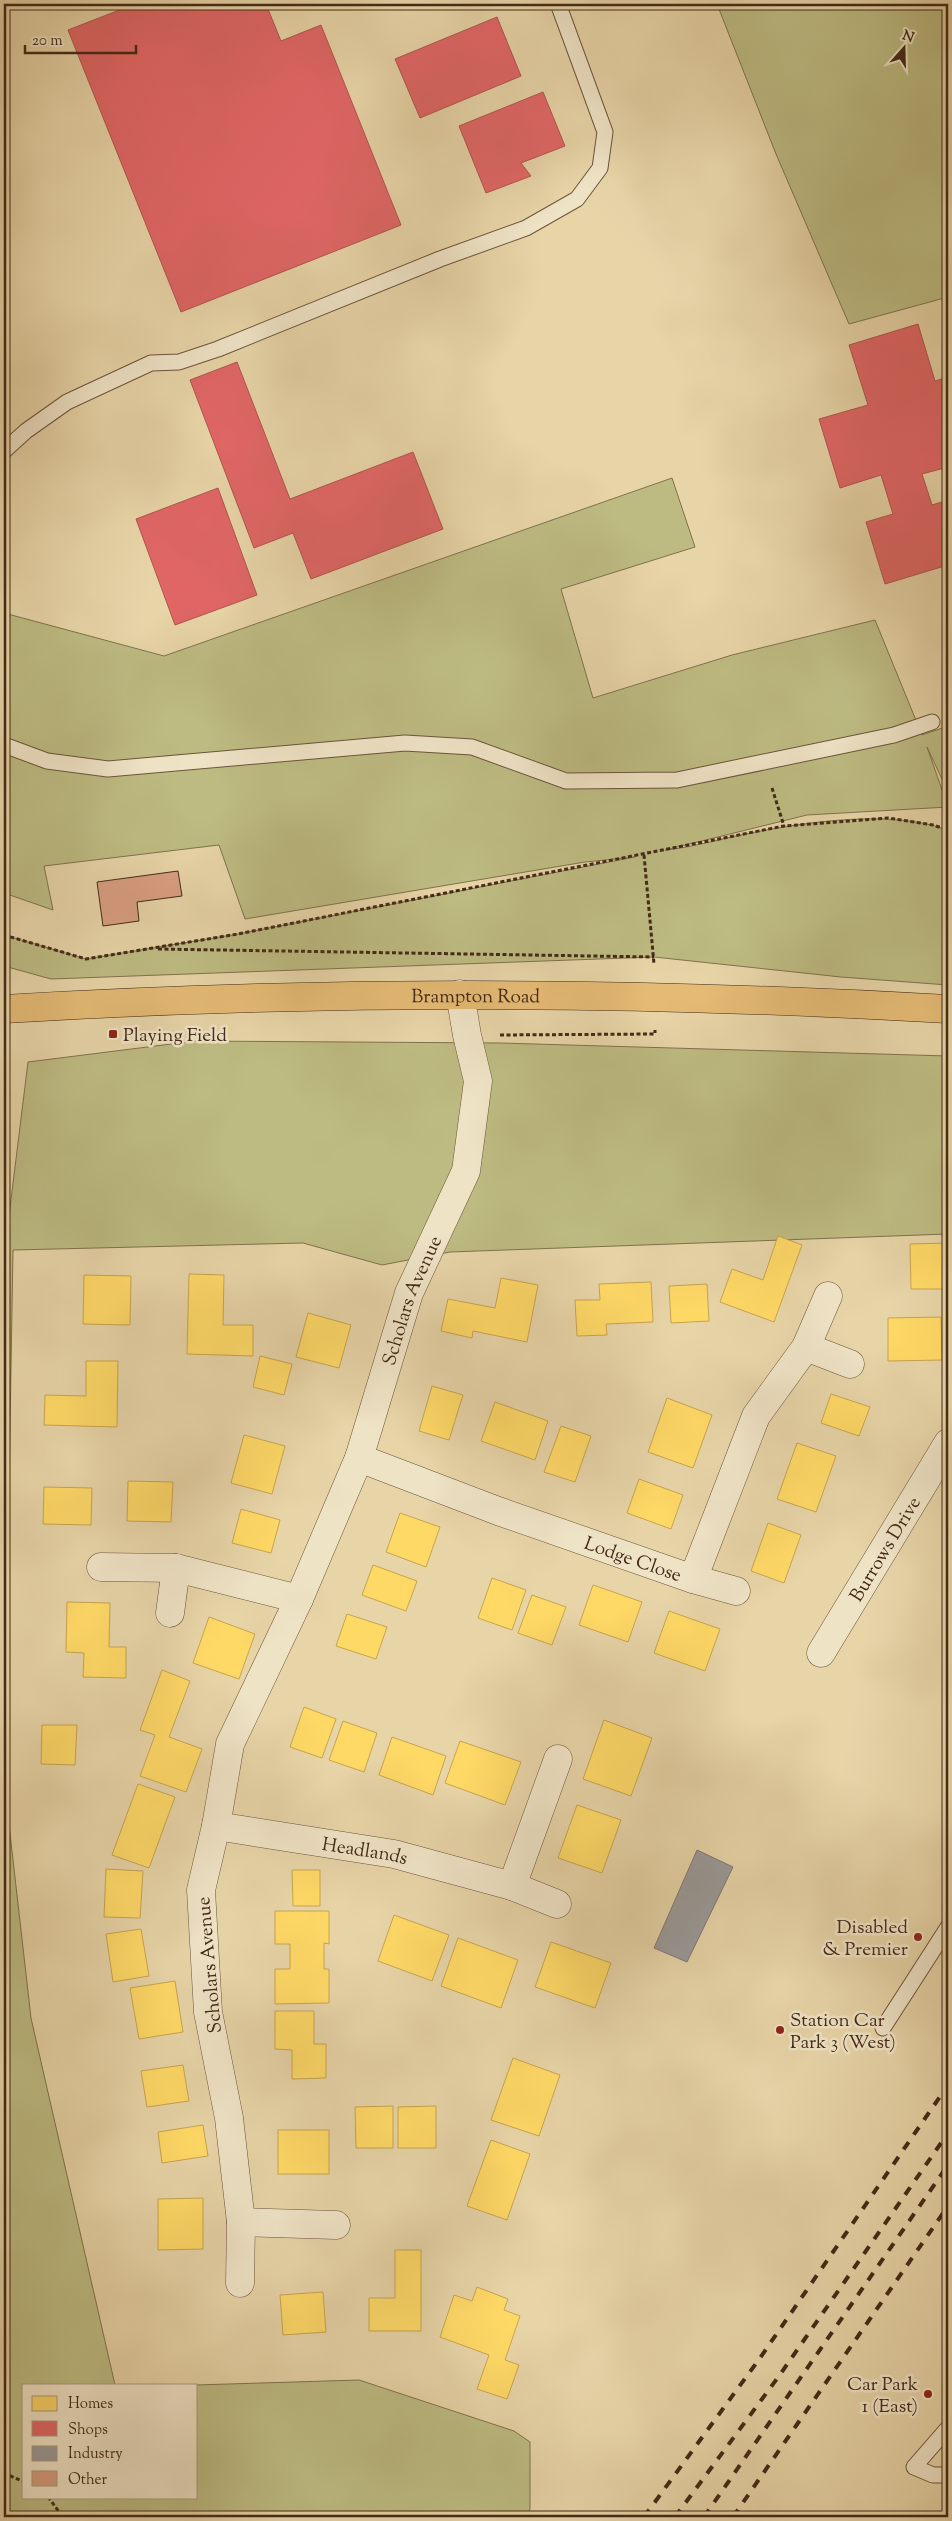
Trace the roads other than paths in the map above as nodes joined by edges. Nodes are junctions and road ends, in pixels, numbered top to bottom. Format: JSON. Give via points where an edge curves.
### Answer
{"nodes":[{"id":1,"x":563,"y":4,"type":"edge"},
{"id":2,"x":4,"y":451,"type":"edge"},
{"id":3,"x":932,"y":722,"type":"dead end"},
{"id":4,"x":4,"y":745,"type":"edge"},
{"id":5,"x":4,"y":988,"type":"edge"},
{"id":6,"x":460,"y":994,"type":"junction"},
{"id":7,"x":48,"y":1006,"type":"junction"},
{"id":8,"x":4,"y":1009,"type":"edge"},
{"id":9,"x":948,"y":1009,"type":"edge"},
{"id":10,"x":828,"y":1296,"type":"dead end"},
{"id":11,"x":806,"y":1347,"type":"junction"},
{"id":12,"x":850,"y":1364,"type":"dead end"},
{"id":13,"x":948,"y":1443,"type":"edge"},
{"id":14,"x":359,"y":1458,"type":"junction"},
{"id":15,"x":101,"y":1568,"type":"dead end"},
{"id":16,"x":176,"y":1568,"type":"junction"},
{"id":17,"x":693,"y":1579,"type":"junction"},
{"id":18,"x":736,"y":1591,"type":"dead end"},
{"id":19,"x":299,"y":1600,"type":"junction"},
{"id":20,"x":170,"y":1613,"type":"dead end"},
{"id":21,"x":821,"y":1653,"type":"dead end"},
{"id":22,"x":558,"y":1759,"type":"dead end"},
{"id":23,"x":216,"y":1826,"type":"junction"},
{"id":24,"x":512,"y":1886,"type":"junction"},
{"id":25,"x":557,"y":1904,"type":"dead end"},
{"id":26,"x":948,"y":1927,"type":"edge"},
{"id":27,"x":883,"y":2028,"type":"dead end"},
{"id":28,"x":241,"y":2222,"type":"junction"},
{"id":29,"x":336,"y":2225,"type":"dead end"},
{"id":30,"x":240,"y":2283,"type":"dead end"},
{"id":31,"x":948,"y":2428,"type":"edge"},
{"id":32,"x":948,"y":2475,"type":"edge"}],
"edges":[{"from":1,"to":2,"type":"lane","via":[[560,8],[606,132],[600,168],[577,200],[526,228],[440,259],[218,349],[180,362],[151,363],[67,402]]},
{"from":3,"to":4,"type":"lane","via":[[894,735],[677,780],[566,781],[472,747],[405,744],[108,770],[47,761]]},
{"from":5,"to":7,"type":"main road"},
{"from":6,"to":7,"type":"main road","name":"Brampton Road"},
{"from":6,"to":9,"type":"main road","name":"Brampton Road","via":[[848,1003]]},
{"from":6,"to":14,"type":"street","name":"Scholars Avenue","via":[[478,1081],[466,1171],[409,1292]]},
{"from":7,"to":8,"type":"main road","name":"Brampton Road"},
{"from":10,"to":11,"type":"street","name":"Lodge Close"},
{"from":11,"to":12,"type":"street"},
{"from":11,"to":17,"type":"street","name":"Lodge Close","via":[[756,1416]]},
{"from":13,"to":21,"type":"street","name":"Burrows Drive"},
{"from":14,"to":17,"type":"street","name":"Lodge Close"},
{"from":14,"to":19,"type":"street","name":"Scholars Avenue"},
{"from":15,"to":16,"type":"street"},
{"from":16,"to":19,"type":"street"},
{"from":16,"to":20,"type":"street"},
{"from":17,"to":18,"type":"street"},
{"from":19,"to":23,"type":"street","name":"Scholars Avenue","via":[[230,1744]]},
{"from":22,"to":24,"type":"street"},
{"from":23,"to":24,"type":"street","name":"Headlands","via":[[394,1854]]},
{"from":23,"to":28,"type":"street","name":"Scholars Avenue","via":[[202,1890],[208,2012],[230,2118]]},
{"from":24,"to":25,"type":"street","name":"Headlands"},
{"from":26,"to":27,"type":"lane"},
{"from":28,"to":29,"type":"street"},
{"from":28,"to":30,"type":"street","name":"Scholars Avenue"},
{"from":31,"to":32,"type":"lane","via":[[914,2467],[933,2475]]}]}
